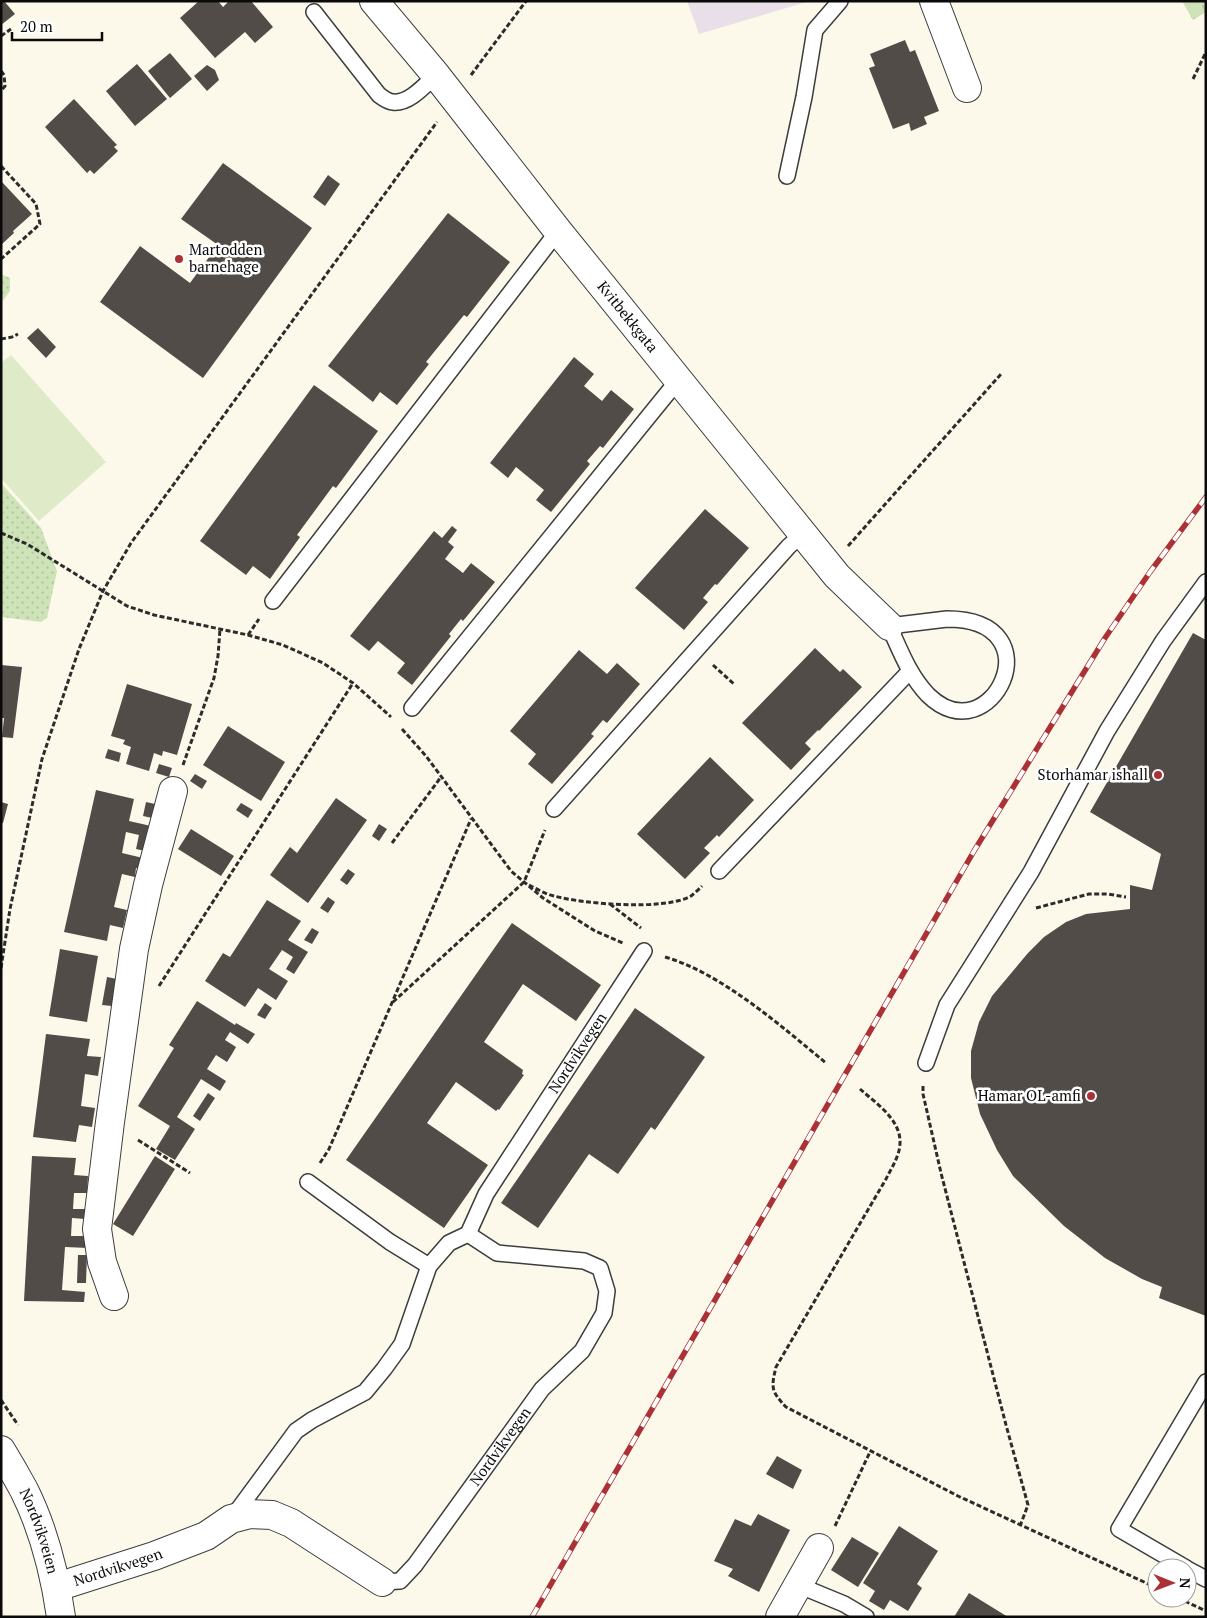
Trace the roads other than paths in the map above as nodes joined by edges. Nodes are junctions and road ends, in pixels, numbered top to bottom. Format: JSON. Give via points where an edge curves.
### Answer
{"nodes":[{"id":1,"x":374,"y":1,"type":"edge"},
{"id":2,"x":840,"y":1,"type":"edge"},
{"id":3,"x":934,"y":1,"type":"edge"},
{"id":4,"x":314,"y":12,"type":"dead end"},
{"id":5,"x":436,"y":75,"type":"junction"},
{"id":6,"x":967,"y":88,"type":"dead end"},
{"id":7,"x":787,"y":176,"type":"dead end"},
{"id":8,"x":558,"y":232,"type":"junction"},
{"id":9,"x":679,"y":379,"type":"junction"},
{"id":10,"x":803,"y":534,"type":"junction"},
{"id":11,"x":1206,"y":582,"type":"edge"},
{"id":12,"x":273,"y":601,"type":"dead end"},
{"id":13,"x":889,"y":626,"type":"junction"},
{"id":14,"x":909,"y":672,"type":"junction"},
{"id":15,"x":412,"y":708,"type":"dead end"},
{"id":16,"x":173,"y":791,"type":"road end"},
{"id":17,"x":554,"y":808,"type":"road end"},
{"id":18,"x":719,"y":871,"type":"road end"},
{"id":19,"x":644,"y":951,"type":"road end"},
{"id":20,"x":926,"y":1063,"type":"road end"},
{"id":21,"x":308,"y":1182,"type":"road end"},
{"id":22,"x":468,"y":1234,"type":"junction"},
{"id":23,"x":429,"y":1266,"type":"junction"},
{"id":24,"x":114,"y":1296,"type":"dead end"},
{"id":25,"x":1206,"y":1382,"type":"edge"},
{"id":26,"x":1,"y":1450,"type":"edge"},
{"id":27,"x":231,"y":1519,"type":"junction"},
{"id":28,"x":818,"y":1548,"type":"road end"},
{"id":29,"x":1168,"y":1558,"type":"edge"},
{"id":30,"x":382,"y":1582,"type":"joint"},
{"id":31,"x":798,"y":1585,"type":"junction"},
{"id":32,"x":57,"y":1588,"type":"junction"},
{"id":33,"x":61,"y":1617,"type":"edge"},
{"id":34,"x":780,"y":1617,"type":"edge"},
{"id":35,"x":866,"y":1617,"type":"edge"}],
"edges":[{"from":1,"to":5,"type":"street","name":"Kvitbekkgata"},
{"from":2,"to":7,"type":"lane","via":[[815,30]]},
{"from":3,"to":6,"type":"street"},
{"from":4,"to":5,"type":"lane","via":[[379,95],[391,102],[403,102]]},
{"from":5,"to":8,"type":"street","name":"Kvitbekkgata"},
{"from":8,"to":9,"type":"street","name":"Kvitbekkgata"},
{"from":8,"to":12,"type":"lane"},
{"from":9,"to":10,"type":"street","name":"Kvitbekkgata"},
{"from":9,"to":15,"type":"lane"},
{"from":10,"to":13,"type":"street","name":"Kvitbekkgata","via":[[837,576]]},
{"from":10,"to":17,"type":"lane"},
{"from":11,"to":20,"type":"lane","via":[[1163,641],[1107,731],[1030,872],[947,1005]]},
{"from":13,"to":14,"type":"lane"},
{"from":13,"to":14,"type":"lane","via":[[947,619],[979,622],[997,636],[1006,653],[1007,663],[1000,688],[990,700],[975,708],[959,710],[943,706],[927,694]]},
{"from":14,"to":18,"type":"lane"},
{"from":16,"to":24,"type":"street","via":[[134,949],[110,1122],[98,1229],[102,1262]]},
{"from":19,"to":22,"type":"lane","name":"Nordvikvegen","via":[[486,1194]]},
{"from":21,"to":23,"type":"lane","via":[[390,1242]]},
{"from":22,"to":23,"type":"lane","name":"Nordvikvegen","via":[[448,1243]]},
{"from":22,"to":30,"type":"lane","name":"Nordvikvegen","via":[[497,1253],[584,1261],[600,1268],[607,1291],[604,1313],[582,1351],[542,1389],[415,1565],[400,1581]]},
{"from":23,"to":27,"type":"lane","name":"Nordvikvegen","via":[[402,1344],[384,1370],[365,1392],[296,1431]]},
{"from":25,"to":29,"type":"lane","via":[[1119,1530]]},
{"from":26,"to":32,"type":"street","name":"Nordvikveien","via":[[25,1492],[46,1546]]},
{"from":27,"to":30,"type":"street","name":"Nordvikvegen","via":[[250,1514],[272,1515],[291,1523]]},
{"from":27,"to":32,"type":"street","name":"Nordvikvegen","via":[[206,1536]]},
{"from":28,"to":31,"type":"street"},
{"from":31,"to":34,"type":"street"},
{"from":31,"to":35,"type":"lane"},
{"from":32,"to":33,"type":"street","name":"Nordvikveien"}]}
